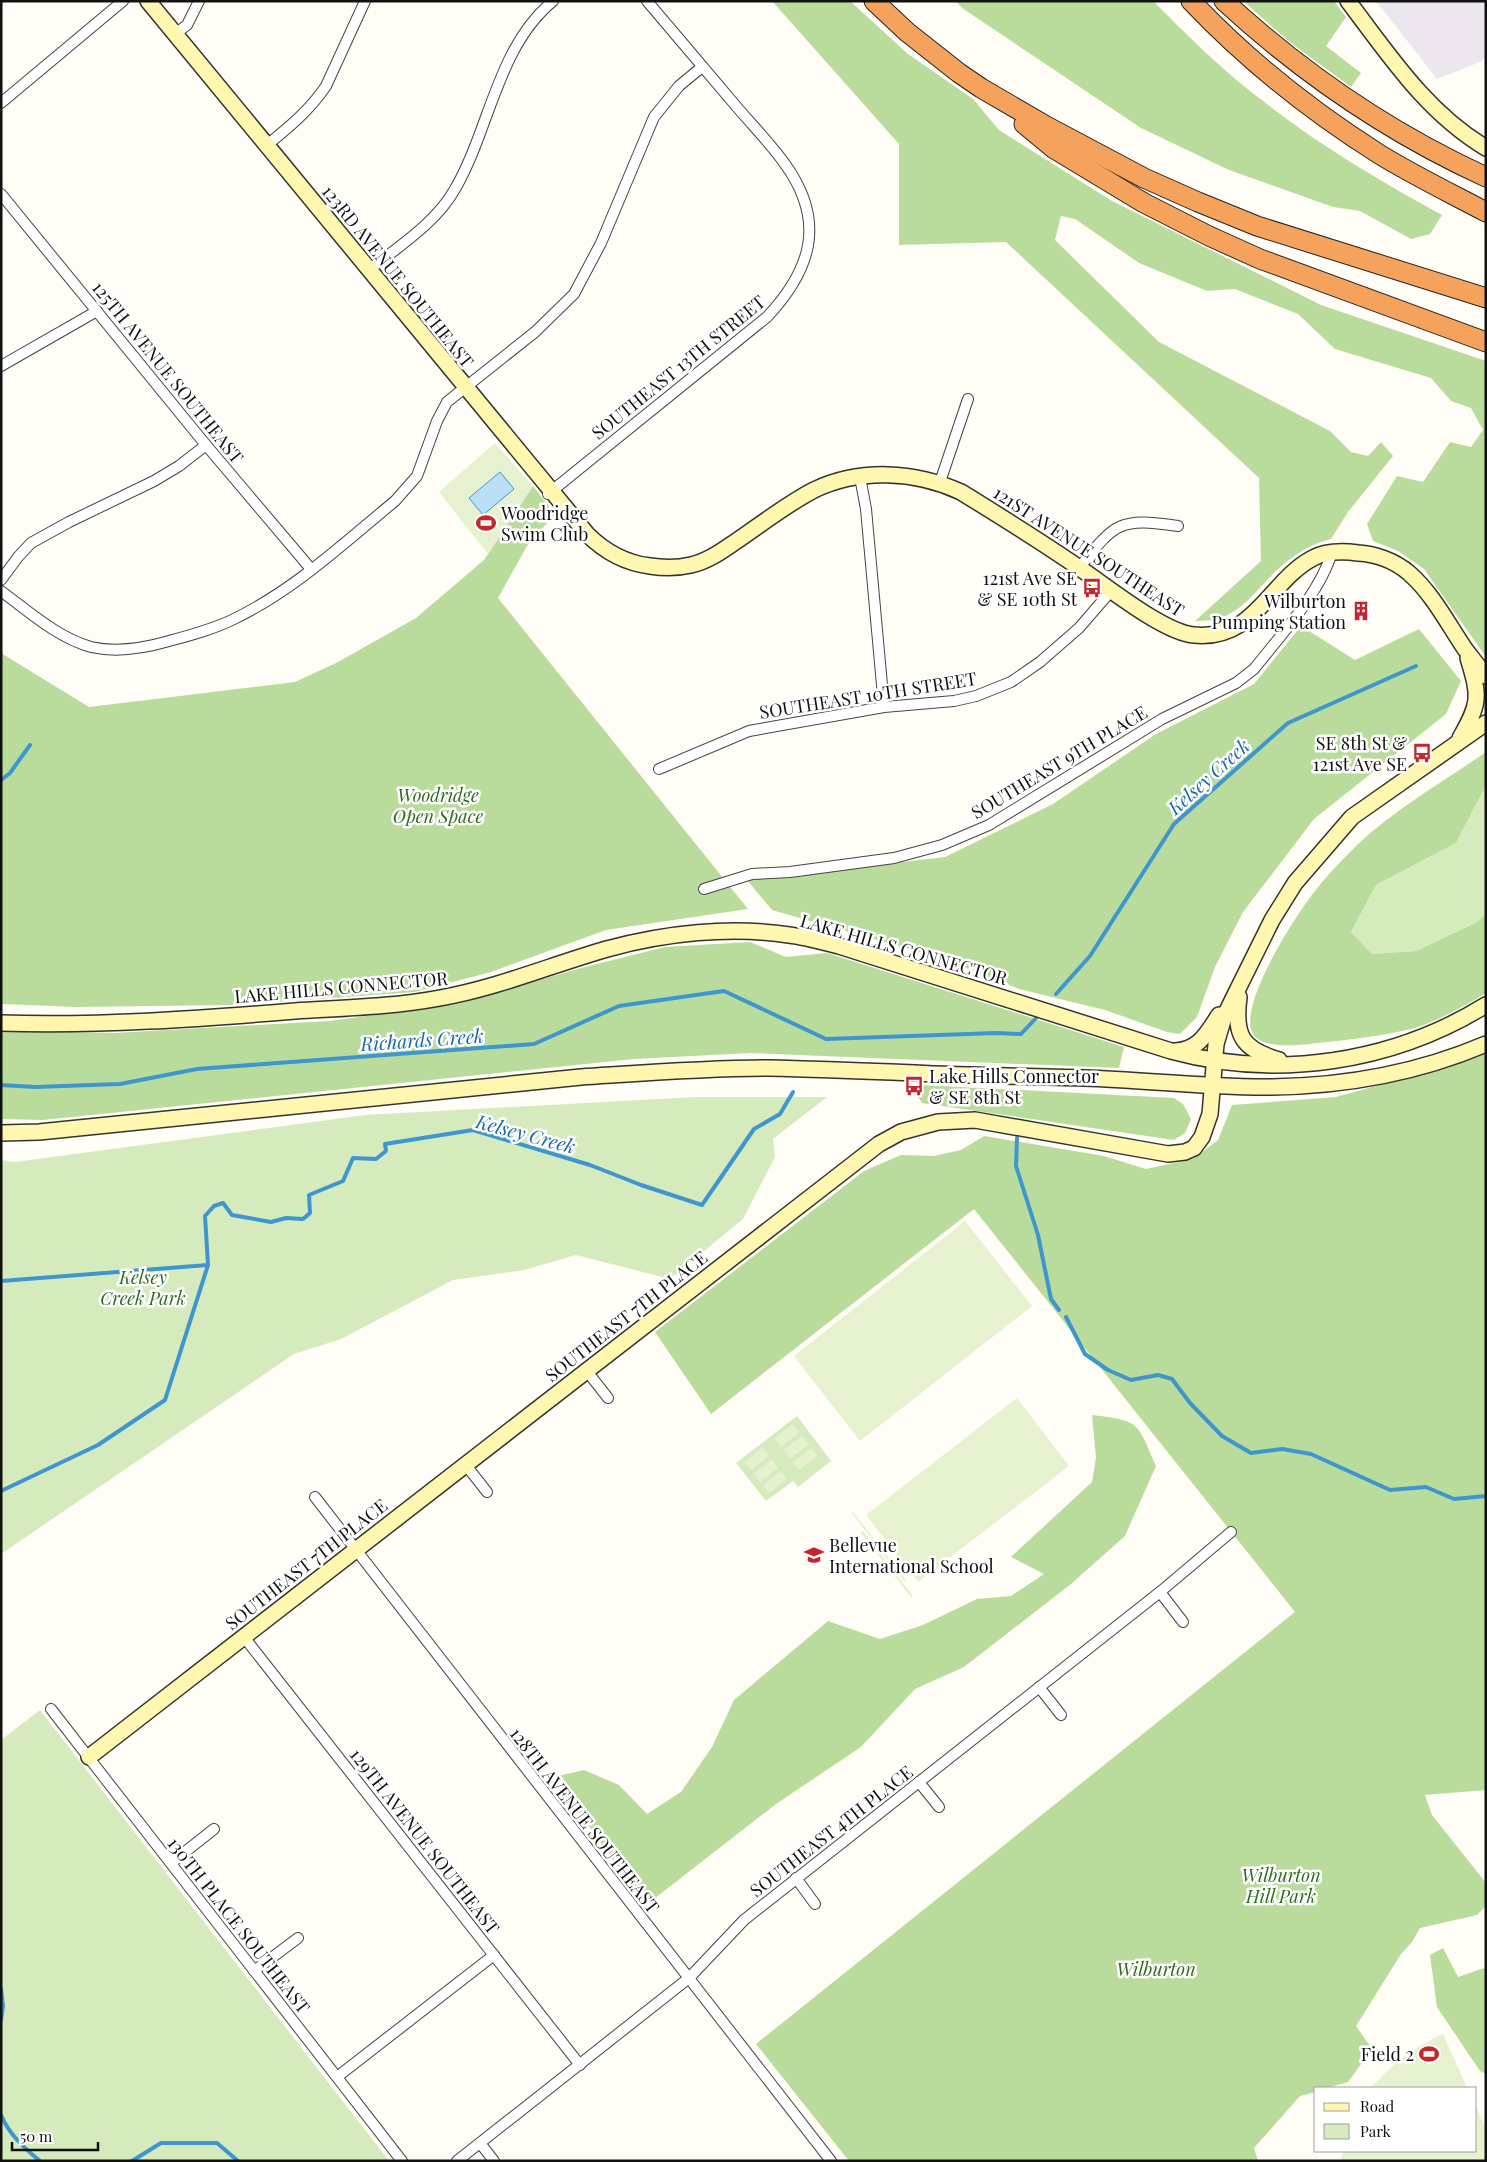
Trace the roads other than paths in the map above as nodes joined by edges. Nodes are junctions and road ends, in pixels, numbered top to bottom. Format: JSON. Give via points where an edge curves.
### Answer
{"nodes":[{"id":1,"x":124,"y":1,"type":"edge"},
{"id":2,"x":148,"y":1,"type":"edge"},
{"id":3,"x":198,"y":1,"type":"edge"},
{"id":4,"x":365,"y":1,"type":"edge"},
{"id":5,"x":553,"y":1,"type":"edge"},
{"id":6,"x":647,"y":1,"type":"edge"},
{"id":7,"x":874,"y":1,"type":"edge"},
{"id":8,"x":1191,"y":1,"type":"edge"},
{"id":9,"x":1224,"y":1,"type":"edge"},
{"id":10,"x":1348,"y":1,"type":"edge"},
{"id":11,"x":176,"y":34,"type":"junction"},
{"id":12,"x":702,"y":67,"type":"junction"},
{"id":13,"x":981,"y":88,"type":"junction"},
{"id":14,"x":1,"y":103,"type":"edge"},
{"id":15,"x":267,"y":145,"type":"junction"},
{"id":16,"x":1486,"y":148,"type":"edge"},
{"id":17,"x":1486,"y":176,"type":"edge"},
{"id":18,"x":1,"y":194,"type":"edge"},
{"id":19,"x":1486,"y":212,"type":"edge"},
{"id":20,"x":369,"y":270,"type":"junction"},
{"id":21,"x":1486,"y":298,"type":"edge"},
{"id":22,"x":97,"y":311,"type":"junction"},
{"id":23,"x":1415,"y":315,"type":"junction"},
{"id":24,"x":1486,"y":334,"type":"edge"},
{"id":25,"x":1486,"y":342,"type":"edge"},
{"id":26,"x":1,"y":366,"type":"edge"},
{"id":27,"x":464,"y":387,"type":"junction"},
{"id":28,"x":968,"y":399,"type":"dead end"},
{"id":29,"x":206,"y":445,"type":"junction"},
{"id":30,"x":860,"y":477,"type":"junction"},
{"id":31,"x":940,"y":482,"type":"junction"},
{"id":32,"x":549,"y":493,"type":"junction"},
{"id":33,"x":1178,"y":526,"type":"dead end"},
{"id":34,"x":1332,"y":552,"type":"junction"},
{"id":35,"x":629,"y":563,"type":"joint"},
{"id":36,"x":1079,"y":568,"type":"junction"},
{"id":37,"x":311,"y":569,"type":"junction"},
{"id":38,"x":1,"y":580,"type":"edge"},
{"id":39,"x":1112,"y":591,"type":"junction"},
{"id":40,"x":1,"y":592,"type":"edge"},
{"id":41,"x":1466,"y":650,"type":"junction"},
{"id":42,"x":1486,"y":676,"type":"edge"},
{"id":43,"x":884,"y":708,"type":"junction"},
{"id":44,"x":1486,"y":723,"type":"edge"},
{"id":45,"x":1456,"y":743,"type":"junction"},
{"id":46,"x":659,"y":769,"type":"dead end"},
{"id":47,"x":704,"y":889,"type":"dead end"},
{"id":48,"x":1240,"y":986,"type":"junction"},
{"id":49,"x":1486,"y":1005,"type":"edge"},
{"id":50,"x":1,"y":1023,"type":"edge"},
{"id":51,"x":1486,"y":1044,"type":"edge"},
{"id":52,"x":1170,"y":1051,"type":"junction"},
{"id":53,"x":1214,"y":1061,"type":"junction"},
{"id":54,"x":1293,"y":1064,"type":"junction"},
{"id":55,"x":1212,"y":1086,"type":"junction"},
{"id":56,"x":1,"y":1133,"type":"edge"},
{"id":57,"x":586,"y":1370,"type":"junction"},
{"id":58,"x":608,"y":1398,"type":"dead end"},
{"id":59,"x":465,"y":1464,"type":"junction"},
{"id":60,"x":487,"y":1492,"type":"dead end"},
{"id":61,"x":315,"y":1497,"type":"dead end"},
{"id":62,"x":1231,"y":1532,"type":"dead end"},
{"id":63,"x":355,"y":1549,"type":"junction"},
{"id":64,"x":1160,"y":1592,"type":"junction"},
{"id":65,"x":1183,"y":1622,"type":"dead end"},
{"id":66,"x":244,"y":1637,"type":"junction"},
{"id":67,"x":1039,"y":1687,"type":"junction"},
{"id":68,"x":51,"y":1709,"type":"dead end"},
{"id":69,"x":1061,"y":1715,"type":"dead end"},
{"id":70,"x":89,"y":1758,"type":"junction"},
{"id":71,"x":919,"y":1782,"type":"junction"},
{"id":72,"x":939,"y":1807,"type":"dead end"},
{"id":73,"x":214,"y":1829,"type":"dead end"},
{"id":74,"x":170,"y":1863,"type":"junction"},
{"id":75,"x":796,"y":1878,"type":"junction"},
{"id":76,"x":815,"y":1904,"type":"dead end"},
{"id":77,"x":298,"y":1938,"type":"dead end"},
{"id":78,"x":494,"y":1955,"type":"junction"},
{"id":79,"x":254,"y":1971,"type":"junction"},
{"id":80,"x":689,"y":1978,"type":"junction"},
{"id":81,"x":580,"y":2065,"type":"junction"},
{"id":82,"x":337,"y":2077,"type":"junction"},
{"id":83,"x":480,"y":2143,"type":"junction"},
{"id":84,"x":402,"y":2161,"type":"edge"},
{"id":85,"x":457,"y":2161,"type":"edge"},
{"id":86,"x":494,"y":2161,"type":"edge"},
{"id":87,"x":831,"y":2161,"type":"edge"}],
"edges":[{"from":1,"to":14,"type":"street"},
{"from":2,"to":11,"type":"main road","name":"123RD AVENUE SOUTHEAST"},
{"from":3,"to":11,"type":"street","via":[[187,25]]},
{"from":4,"to":15,"type":"street","via":[[318,98]]},
{"from":5,"to":20,"type":"street","via":[[534,18],[519,40],[448,201],[437,214]]},
{"from":6,"to":12,"type":"street"},
{"from":7,"to":13,"type":"highway","via":[[907,32]]},
{"from":8,"to":19,"type":"highway","via":[[1263,69],[1327,118],[1379,154]]},
{"from":9,"to":17,"type":"highway","via":[[1335,90],[1450,160]]},
{"from":10,"to":16,"type":"main road","via":[[1417,91],[1450,124]]},
{"from":11,"to":15,"type":"main road","name":"123RD AVENUE SOUTHEAST"},
{"from":12,"to":27,"type":"street","via":[[679,86],[654,117],[601,243],[574,294],[535,332]]},
{"from":12,"to":32,"type":"street","name":"SOUTHEAST 13TH STREET","via":[[785,164],[796,182],[808,213],[810,232],[802,267],[796,283],[767,317]]},
{"from":13,"to":21,"type":"highway","via":[[1144,178],[1198,202],[1257,226]]},
{"from":13,"to":23,"type":"highway","via":[[1053,148],[1144,203],[1260,259]]},
{"from":15,"to":20,"type":"main road","name":"123RD AVENUE SOUTHEAST"},
{"from":18,"to":22,"type":"street","name":"125TH AVENUE SOUTHEAST"},
{"from":20,"to":27,"type":"main road","name":"123RD AVENUE SOUTHEAST"},
{"from":22,"to":26,"type":"street"},
{"from":22,"to":29,"type":"street","name":"125TH AVENUE SOUTHEAST"},
{"from":23,"to":24,"type":"highway"},
{"from":23,"to":25,"type":"highway"},
{"from":27,"to":32,"type":"main road","name":"123RD AVENUE SOUTHEAST"},
{"from":27,"to":37,"type":"street","via":[[441,411],[417,476],[407,489]]},
{"from":28,"to":31,"type":"street"},
{"from":29,"to":37,"type":"street","name":"125TH AVENUE SOUTHEAST"},
{"from":29,"to":38,"type":"street","via":[[154,481],[31,544]]},
{"from":30,"to":31,"type":"main road","name":"121ST AVENUE SOUTHEAST","via":[[889,474]]},
{"from":30,"to":35,"type":"main road","name":"121ST AVENUE SOUTHEAST","via":[[814,490],[704,561],[690,566],[660,568]]},
{"from":30,"to":43,"type":"street","via":[[866,509]]},
{"from":31,"to":36,"type":"main road","name":"121ST AVENUE SOUTHEAST","via":[[980,503]]},
{"from":32,"to":35,"type":"main road","name":"123RD AVENUE SOUTHEAST","via":[[597,544]]},
{"from":33,"to":36,"type":"street","via":[[1147,521],[1122,525],[1105,536]]},
{"from":34,"to":39,"type":"main road","name":"121ST AVENUE SOUTHEAST","via":[[1304,564],[1249,619],[1224,632],[1210,635],[1184,634]]},
{"from":34,"to":41,"type":"main road","name":"121ST AVENUE SOUTHEAST","via":[[1364,553],[1382,557],[1399,566],[1421,586]]},
{"from":34,"to":47,"type":"street","name":"SOUTHEAST 9TH PLACE","via":[[1326,569],[1302,609],[1244,677],[1219,693],[1162,719],[989,825],[942,845],[894,858],[752,874]]},
{"from":36,"to":39,"type":"main road","name":"121ST AVENUE SOUTHEAST"},
{"from":37,"to":40,"type":"street","via":[[271,598],[233,619],[182,638],[123,650],[90,646],[66,636]]},
{"from":39,"to":43,"type":"street","name":"SOUTHEAST 10TH STREET","via":[[1080,628],[1011,682],[976,696]]},
{"from":41,"to":42,"type":"main road","name":"121ST AVENUE SOUTHEAST"},
{"from":41,"to":45,"type":"main road","via":[[1476,698],[1474,712]]},
{"from":43,"to":46,"type":"street","name":"SOUTHEAST 10TH STREET","via":[[749,731]]},
{"from":44,"to":45,"type":"main road"},
{"from":45,"to":48,"type":"main road","via":[[1352,818],[1319,854],[1295,883],[1272,920]]},
{"from":48,"to":52,"type":"main road","via":[[1200,1042],[1188,1049]]},
{"from":48,"to":53,"type":"main road","name":"SOUTHEAST 7TH PLACE","via":[[1219,1032]]},
{"from":48,"to":54,"type":"main road","via":[[1236,1015],[1242,1038],[1255,1052]]},
{"from":49,"to":54,"type":"main road","name":"LAKE HILLS CONNECTOR","via":[[1405,1044],[1340,1060]]},
{"from":50,"to":52,"type":"main road","name":"LAKE HILLS CONNECTOR","via":[[131,1021],[412,1002],[481,990],[642,941],[696,934],[766,932],[839,946]]},
{"from":51,"to":55,"type":"main road","via":[[1438,1062],[1361,1079],[1290,1086]]},
{"from":52,"to":53,"type":"main road","name":"LAKE HILLS CONNECTOR"},
{"from":53,"to":54,"type":"main road","name":"LAKE HILLS CONNECTOR","via":[[1240,1065]]},
{"from":53,"to":55,"type":"main road","name":"SOUTHEAST 7TH PLACE"},
{"from":55,"to":56,"type":"main road","via":[[1131,1079],[857,1070],[767,1068],[655,1072],[39,1132]]},
{"from":55,"to":57,"type":"main road","name":"SOUTHEAST 7TH PLACE","via":[[1210,1114],[1202,1137],[1194,1148],[1177,1154],[976,1120],[938,1122],[901,1132],[879,1144]]},
{"from":57,"to":58,"type":"street"},
{"from":57,"to":59,"type":"main road","name":"SOUTHEAST 7TH PLACE"},
{"from":59,"to":60,"type":"street"},
{"from":59,"to":63,"type":"main road","name":"SOUTHEAST 7TH PLACE"},
{"from":61,"to":63,"type":"street","name":"128TH AVENUE SOUTHEAST"},
{"from":62,"to":64,"type":"street","name":"SOUTHEAST 4TH PLACE"},
{"from":63,"to":66,"type":"main road","name":"SOUTHEAST 7TH PLACE"},
{"from":63,"to":80,"type":"street","name":"128TH AVENUE SOUTHEAST"},
{"from":64,"to":65,"type":"street"},
{"from":64,"to":67,"type":"street","name":"SOUTHEAST 4TH PLACE"},
{"from":66,"to":70,"type":"main road","name":"SOUTHEAST 7TH PLACE"},
{"from":66,"to":78,"type":"street","name":"129TH AVENUE SOUTHEAST"},
{"from":67,"to":69,"type":"street"},
{"from":67,"to":71,"type":"street","name":"SOUTHEAST 4TH PLACE"},
{"from":68,"to":70,"type":"street","name":"130TH PLACE SOUTHEAST"},
{"from":70,"to":74,"type":"street","name":"130TH PLACE SOUTHEAST"},
{"from":71,"to":72,"type":"street"},
{"from":71,"to":75,"type":"street","name":"SOUTHEAST 4TH PLACE"},
{"from":73,"to":74,"type":"street"},
{"from":74,"to":79,"type":"street","name":"130TH PLACE SOUTHEAST"},
{"from":75,"to":76,"type":"street"},
{"from":75,"to":80,"type":"street","name":"SOUTHEAST 4TH PLACE","via":[[744,1920]]},
{"from":77,"to":79,"type":"street"},
{"from":78,"to":81,"type":"street","name":"129TH AVENUE SOUTHEAST"},
{"from":78,"to":82,"type":"street"},
{"from":79,"to":82,"type":"street","name":"130TH PLACE SOUTHEAST"},
{"from":80,"to":81,"type":"street","name":"SOUTHEAST 4TH PLACE"},
{"from":80,"to":87,"type":"street","name":"128TH AVENUE SOUTHEAST"},
{"from":81,"to":83,"type":"street","name":"SOUTHEAST 4TH PLACE"},
{"from":82,"to":84,"type":"street","name":"130TH PLACE SOUTHEAST"},
{"from":83,"to":85,"type":"street","name":"SOUTHEAST 4TH PLACE"},
{"from":83,"to":86,"type":"street"}]}
